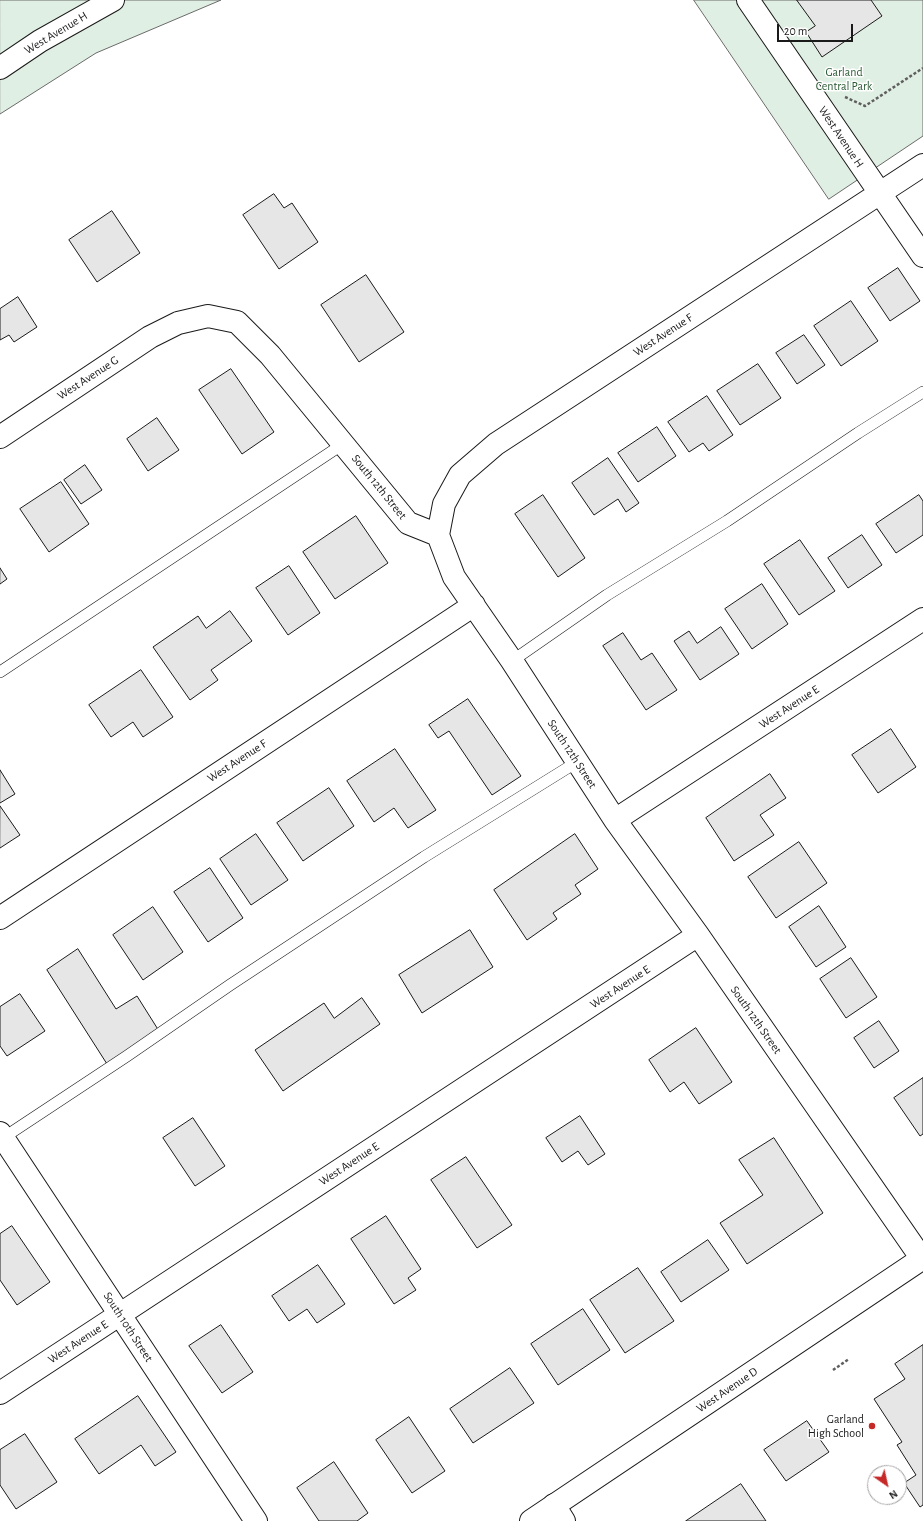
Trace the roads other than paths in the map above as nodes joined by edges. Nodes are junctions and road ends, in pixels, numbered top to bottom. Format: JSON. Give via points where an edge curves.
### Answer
{"nodes":[{"id":1,"x":113,"y":0,"type":"edge"},
{"id":2,"x":748,"y":0,"type":"edge"},
{"id":3,"x":0,"y":68,"type":"edge"},
{"id":4,"x":923,"y":165,"type":"edge"},
{"id":5,"x":880,"y":194,"type":"junction"},
{"id":6,"x":923,"y":256,"type":"edge"},
{"id":7,"x":178,"y":323,"type":"joint"},
{"id":8,"x":923,"y":392,"type":"edge"},
{"id":9,"x":0,"y":437,"type":"edge"},
{"id":10,"x":343,"y":444,"type":"junction"},
{"id":11,"x":438,"y":536,"type":"junction"},
{"id":12,"x":474,"y":605,"type":"junction"},
{"id":13,"x":923,"y":619,"type":"edge"},
{"id":14,"x":512,"y":662,"type":"junction"},
{"id":15,"x":0,"y":672,"type":"edge"},
{"id":16,"x":577,"y":762,"type":"junction"},
{"id":17,"x":615,"y":820,"type":"junction"},
{"id":18,"x":0,"y":918,"type":"edge"},
{"id":19,"x":698,"y":935,"type":"junction"},
{"id":20,"x":2,"y":1136,"type":"edge"},
{"id":21,"x":922,"y":1258,"type":"edge"},
{"id":22,"x":120,"y":1314,"type":"junction"},
{"id":23,"x":0,"y":1393,"type":"edge"},
{"id":24,"x":559,"y":1513,"type":"edge"},
{"id":25,"x":256,"y":1521,"type":"edge"},
{"id":26,"x":531,"y":1521,"type":"edge"}],
"edges":[{"from":1,"to":3,"type":"street","name":"West Avenue H","via":[[40,41]]},
{"from":2,"to":5,"type":"street","name":"West Avenue H"},
{"from":4,"to":5,"type":"street","name":"West Avenue F"},
{"from":5,"to":6,"type":"street","name":"West Avenue H"},
{"from":5,"to":11,"type":"street","name":"West Avenue F","via":[[496,444],[460,475],[444,504]]},
{"from":7,"to":9,"type":"street","name":"West Avenue G","via":[[150,337]]},
{"from":7,"to":10,"type":"street","name":"South 12th Street","via":[[208,316],[237,322],[270,355]]},
{"from":8,"to":14,"type":"lane","via":[[727,521],[607,595]]},
{"from":10,"to":11,"type":"street","name":"South 12th Street","via":[[408,523]]},
{"from":10,"to":15,"type":"lane"},
{"from":11,"to":12,"type":"street","name":"South 12th Street","via":[[454,577]]},
{"from":12,"to":14,"type":"street","name":"South 12th Street"},
{"from":12,"to":18,"type":"street","name":"West Avenue F"},
{"from":13,"to":17,"type":"street","name":"West Avenue E"},
{"from":14,"to":16,"type":"street","name":"South 12th Street"},
{"from":16,"to":17,"type":"street","name":"South 12th Street"},
{"from":16,"to":20,"type":"lane","via":[[411,865],[236,980],[128,1056]]},
{"from":17,"to":19,"type":"street","name":"South 12th Street"},
{"from":19,"to":21,"type":"street","name":"South 12th Street"},
{"from":19,"to":22,"type":"street","name":"West Avenue E"},
{"from":20,"to":22,"type":"street","name":"South 10th Street"},
{"from":21,"to":24,"type":"street","name":"West Avenue D"},
{"from":22,"to":23,"type":"street","name":"West Avenue E"},
{"from":22,"to":25,"type":"street","name":"South 10th Street"},
{"from":24,"to":26,"type":"street","name":"West Avenue D"}]}
